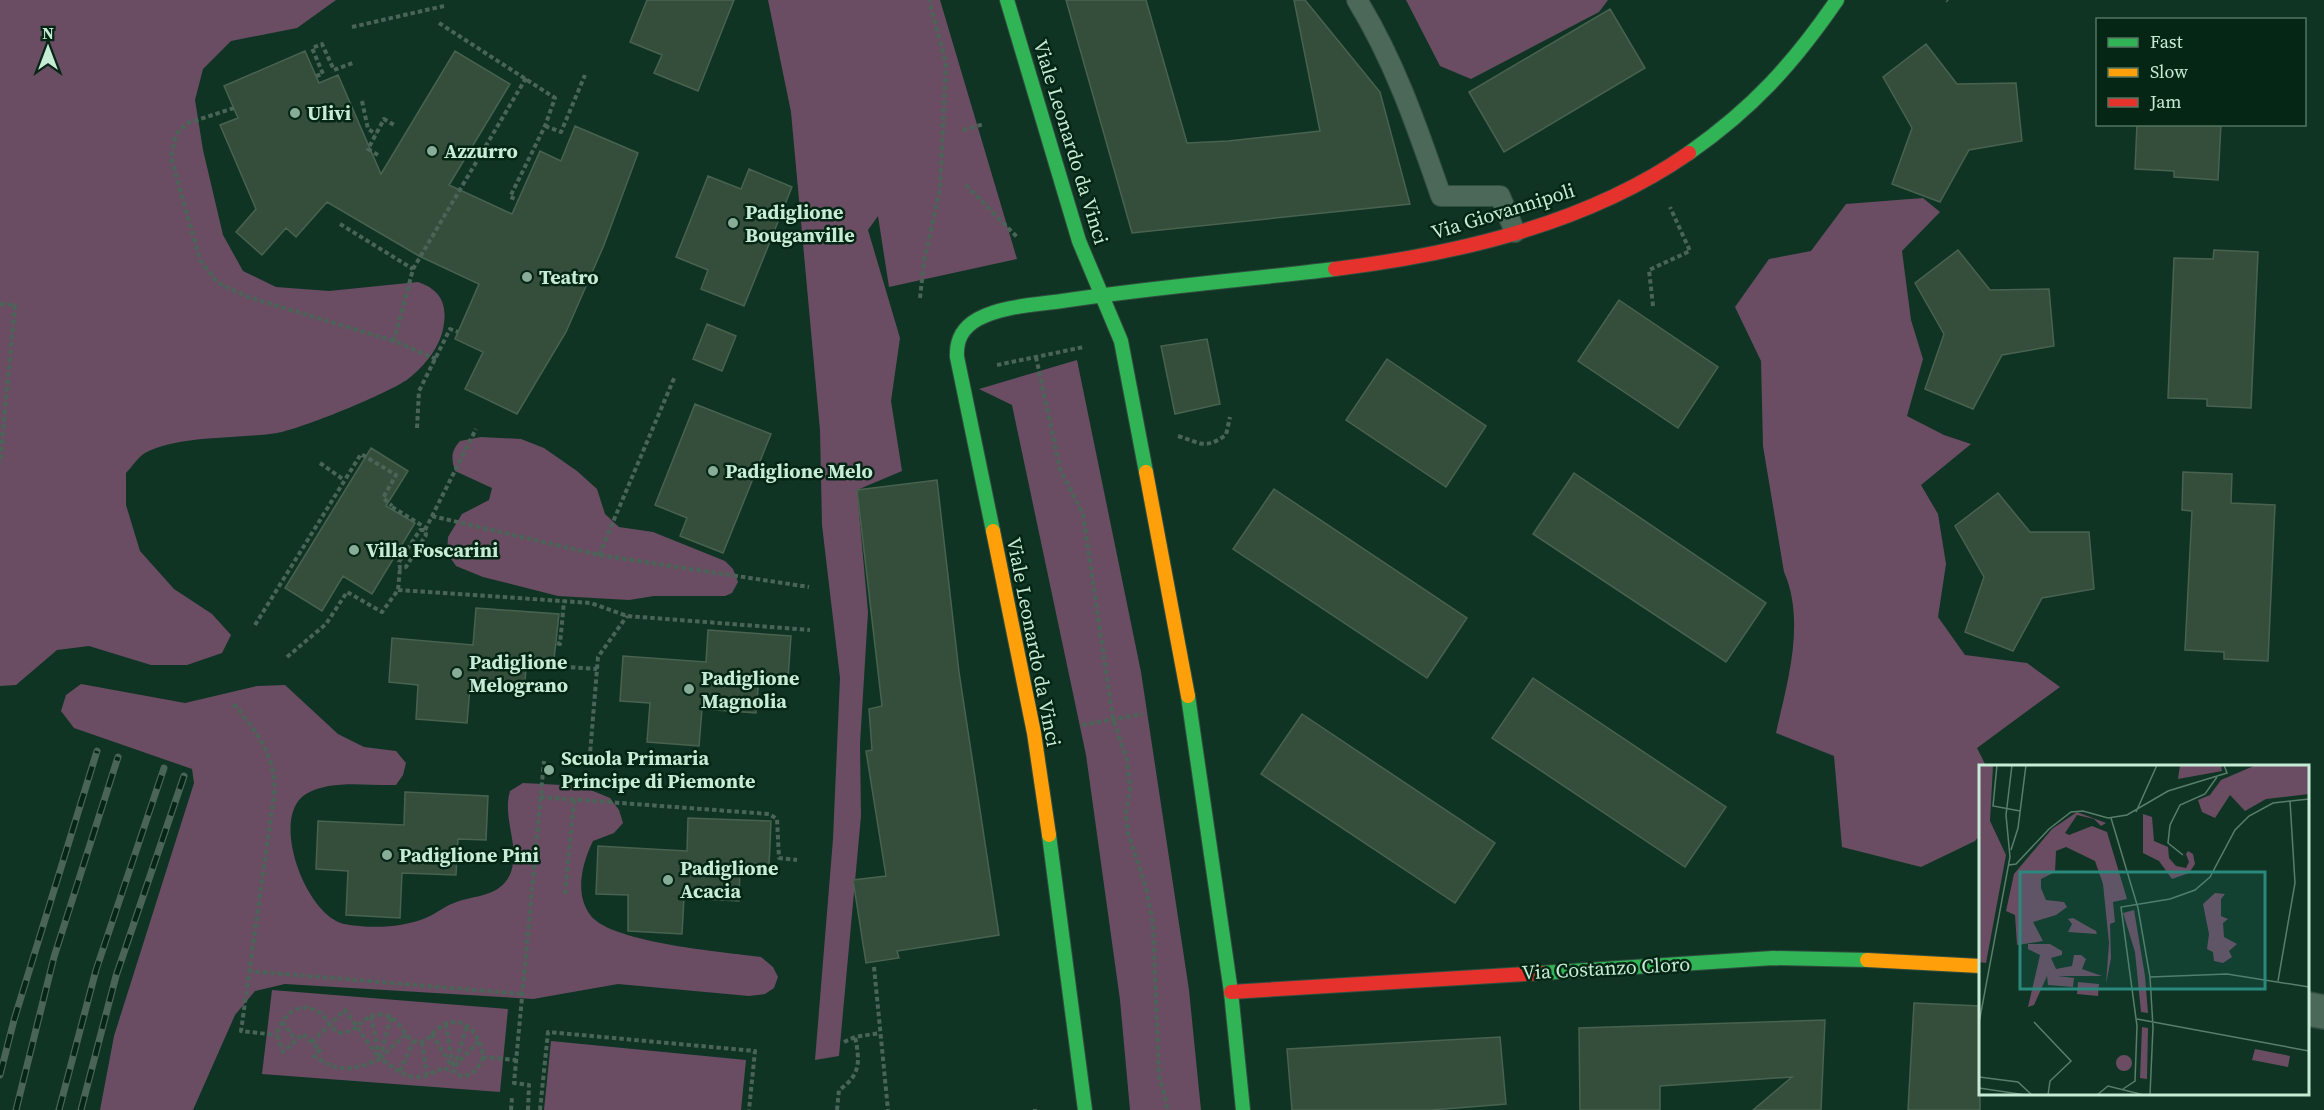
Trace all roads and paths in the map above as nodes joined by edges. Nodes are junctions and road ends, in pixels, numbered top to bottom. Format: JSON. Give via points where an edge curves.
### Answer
{"nodes":[{"id":1,"x":928,"y":0,"type":"edge"},
{"id":2,"x":1007,"y":0,"type":"edge"},
{"id":3,"x":1357,"y":0,"type":"edge"},
{"id":4,"x":1837,"y":0,"type":"edge"},
{"id":5,"x":444,"y":6,"type":"dead end"},
{"id":6,"x":440,"y":23,"type":"dead end"},
{"id":7,"x":352,"y":27,"type":"dead end"},
{"id":8,"x":355,"y":62,"type":"dead end"},
{"id":9,"x":585,"y":75,"type":"dead end"},
{"id":10,"x":316,"y":76,"type":"dead end"},
{"id":11,"x":526,"y":78,"type":"junction"},
{"id":12,"x":362,"y":101,"type":"dead end"},
{"id":13,"x":234,"y":108,"type":"dead end"},
{"id":14,"x":984,"y":124,"type":"dead end"},
{"id":15,"x":394,"y":125,"type":"dead end"},
{"id":16,"x":545,"y":126,"type":"junction"},
{"id":17,"x":963,"y":130,"type":"dead end"},
{"id":18,"x":376,"y":134,"type":"junction"},
{"id":19,"x":378,"y":154,"type":"dead end"},
{"id":20,"x":1656,"y":173,"type":"junction"},
{"id":21,"x":966,"y":185,"type":"dead end"},
{"id":22,"x":518,"y":200,"type":"dead end"},
{"id":23,"x":340,"y":224,"type":"dead end"},
{"id":24,"x":1515,"y":232,"type":"junction"},
{"id":25,"x":1017,"y":237,"type":"dead end"},
{"id":26,"x":413,"y":269,"type":"junction"},
{"id":27,"x":1103,"y":294,"type":"junction"},
{"id":28,"x":920,"y":298,"type":"dead end"},
{"id":29,"x":0,"y":304,"type":"edge"},
{"id":30,"x":1653,"y":306,"type":"dead end"},
{"id":31,"x":458,"y":332,"type":"dead end"},
{"id":32,"x":394,"y":341,"type":"junction"},
{"id":33,"x":1093,"y":346,"type":"dead end"},
{"id":34,"x":1036,"y":357,"type":"junction"},
{"id":35,"x":436,"y":359,"type":"junction"},
{"id":36,"x":990,"y":366,"type":"dead end"},
{"id":37,"x":675,"y":376,"type":"dead end"},
{"id":38,"x":1230,"y":417,"type":"dead end"},
{"id":39,"x":417,"y":428,"type":"dead end"},
{"id":40,"x":476,"y":429,"type":"dead end"},
{"id":41,"x":1172,"y":437,"type":"dead end"},
{"id":42,"x":0,"y":463,"type":"edge"},
{"id":43,"x":320,"y":463,"type":"dead end"},
{"id":44,"x":344,"y":480,"type":"junction"},
{"id":45,"x":432,"y":516,"type":"junction"},
{"id":46,"x":425,"y":529,"type":"junction"},
{"id":47,"x":599,"y":555,"type":"junction"},
{"id":48,"x":400,"y":568,"type":"junction"},
{"id":49,"x":809,"y":587,"type":"dead end"},
{"id":50,"x":398,"y":590,"type":"junction"},
{"id":51,"x":564,"y":600,"type":"junction"},
{"id":52,"x":627,"y":616,"type":"junction"},
{"id":53,"x":255,"y":625,"type":"dead end"},
{"id":54,"x":810,"y":630,"type":"dead end"},
{"id":55,"x":557,"y":643,"type":"dead end"},
{"id":56,"x":287,"y":657,"type":"dead end"},
{"id":57,"x":526,"y":664,"type":"dead end"},
{"id":58,"x":597,"y":669,"type":"junction"},
{"id":59,"x":234,"y":704,"type":"dead end"},
{"id":60,"x":1143,"y":714,"type":"dead end"},
{"id":61,"x":1113,"y":719,"type":"junction"},
{"id":62,"x":1082,"y":725,"type":"dead end"},
{"id":63,"x":544,"y":761,"type":"dead end"},
{"id":64,"x":589,"y":766,"type":"dead end"},
{"id":65,"x":540,"y":797,"type":"junction"},
{"id":66,"x":574,"y":800,"type":"junction"},
{"id":67,"x":797,"y":860,"type":"dead end"},
{"id":68,"x":565,"y":894,"type":"dead end"},
{"id":69,"x":1979,"y":966,"type":"edge"},
{"id":70,"x":874,"y":967,"type":"dead end"},
{"id":71,"x":248,"y":971,"type":"junction"},
{"id":72,"x":1231,"y":992,"type":"junction"},
{"id":73,"x":522,"y":994,"type":"junction"},
{"id":74,"x":2309,"y":1009,"type":"edge"},
{"id":75,"x":2324,"y":1012,"type":"edge"},
{"id":76,"x":371,"y":1015,"type":"junction"},
{"id":77,"x":391,"y":1017,"type":"junction"},
{"id":78,"x":282,"y":1022,"type":"junction"},
{"id":79,"x":446,"y":1024,"type":"junction"},
{"id":80,"x":330,"y":1025,"type":"junction"},
{"id":81,"x":357,"y":1026,"type":"junction"},
{"id":82,"x":468,"y":1026,"type":"junction"},
{"id":83,"x":880,"y":1033,"type":"junction"},
{"id":84,"x":406,"y":1034,"type":"junction"},
{"id":85,"x":432,"y":1034,"type":"junction"},
{"id":86,"x":277,"y":1035,"type":"junction"},
{"id":87,"x":855,"y":1037,"type":"junction"},
{"id":88,"x":297,"y":1040,"type":"junction"},
{"id":89,"x":480,"y":1041,"type":"junction"},
{"id":90,"x":312,"y":1042,"type":"junction"},
{"id":91,"x":413,"y":1042,"type":"junction"},
{"id":92,"x":422,"y":1042,"type":"junction"},
{"id":93,"x":844,"y":1042,"type":"dead end"},
{"id":94,"x":483,"y":1057,"type":"junction"},
{"id":95,"x":380,"y":1059,"type":"junction"},
{"id":96,"x":516,"y":1060,"type":"junction"},
{"id":97,"x":453,"y":1068,"type":"junction"},
{"id":98,"x":400,"y":1071,"type":"junction"},
{"id":99,"x":428,"y":1074,"type":"junction"},
{"id":100,"x":512,"y":1096,"type":"dead end"},
{"id":101,"x":511,"y":1110,"type":"edge"},
{"id":102,"x":528,"y":1110,"type":"edge"},
{"id":103,"x":540,"y":1110,"type":"edge"},
{"id":104,"x":749,"y":1110,"type":"edge"},
{"id":105,"x":837,"y":1110,"type":"edge"},
{"id":106,"x":888,"y":1110,"type":"edge"},
{"id":107,"x":1085,"y":1110,"type":"edge"},
{"id":108,"x":1167,"y":1110,"type":"edge"},
{"id":109,"x":1243,"y":1110,"type":"edge"}],
"edges":[{"from":1,"to":28,"type":"path","via":[[946,63],[940,189]]},
{"from":2,"to":27,"type":"street","name":"Viale Leonardo da Vinci","via":[[1079,241]]},
{"from":3,"to":24,"type":"lane","via":[[1383,42],[1441,196],[1500,196]]},
{"from":4,"to":20,"type":"street","name":"Via Giovannipoli","via":[[1803,51],[1752,107],[1699,148]]},
{"from":5,"to":7,"type":"path"},
{"from":6,"to":11,"type":"path"},
{"from":8,"to":10,"type":"path","via":[[334,70],[322,44],[312,48],[323,74]]},
{"from":9,"to":16,"type":"path","via":[[561,132]]},
{"from":11,"to":16,"type":"path","via":[[555,98]]},
{"from":11,"to":26,"type":"path"},
{"from":12,"to":18,"type":"path","via":[[368,129]]},
{"from":13,"to":32,"type":"path","via":[[188,123],[176,134],[171,157],[200,260],[218,283],[248,297]]},
{"from":14,"to":17,"type":"path"},
{"from":15,"to":18,"type":"path","via":[[384,119]]},
{"from":16,"to":22,"type":"path","via":[[510,197]]},
{"from":18,"to":19,"type":"path","via":[[368,149]]},
{"from":20,"to":24,"type":"street","name":"Via Giovannipoli","via":[[1601,200]]},
{"from":20,"to":30,"type":"path","via":[[1690,251],[1649,270]]},
{"from":21,"to":25,"type":"path"},
{"from":23,"to":26,"type":"path"},
{"from":24,"to":27,"type":"street","name":"Via Giovannipoli","via":[[1363,267]]},
{"from":26,"to":32,"type":"path"},
{"from":27,"to":72,"type":"street","name":"Viale Leonardo da Vinci","via":[[1121,341],[1172,607]]},
{"from":27,"to":107,"type":"street","name":"Viale Leonardo da Vinci","via":[[990,314],[962,331],[956,348],[1034,733]]},
{"from":29,"to":42,"type":"path","via":[[15,305]]},
{"from":31,"to":35,"type":"path","via":[[450,329]]},
{"from":32,"to":35,"type":"path"},
{"from":33,"to":34,"type":"path"},
{"from":34,"to":36,"type":"path"},
{"from":34,"to":61,"type":"path","via":[[1060,469],[1083,514]]},
{"from":35,"to":39,"type":"path","via":[[419,392]]},
{"from":37,"to":47,"type":"path"},
{"from":38,"to":41,"type":"path","via":[[1226,435],[1213,444]]},
{"from":40,"to":45,"type":"path"},
{"from":43,"to":44,"type":"path"},
{"from":44,"to":46,"type":"path","via":[[360,454],[396,475],[383,498]]},
{"from":44,"to":53,"type":"path"},
{"from":45,"to":46,"type":"path"},
{"from":45,"to":47,"type":"path"},
{"from":46,"to":48,"type":"path","via":[[420,530],[399,562]]},
{"from":46,"to":48,"type":"path","via":[[426,535],[406,567]]},
{"from":47,"to":49,"type":"path"},
{"from":48,"to":50,"type":"path"},
{"from":50,"to":51,"type":"path"},
{"from":50,"to":56,"type":"path","via":[[382,612],[347,592],[326,624]]},
{"from":51,"to":52,"type":"path","via":[[591,603]]},
{"from":51,"to":55,"type":"path","via":[[560,644]]},
{"from":52,"to":54,"type":"path"},
{"from":52,"to":58,"type":"path","via":[[598,657]]},
{"from":57,"to":58,"type":"path"},
{"from":58,"to":64,"type":"path"},
{"from":59,"to":71,"type":"path","via":[[273,764],[275,788]]},
{"from":60,"to":61,"type":"path"},
{"from":61,"to":62,"type":"path"},
{"from":61,"to":108,"type":"path","via":[[1127,760],[1128,833],[1146,887],[1153,924],[1159,1075]]},
{"from":63,"to":65,"type":"path"},
{"from":65,"to":66,"type":"path"},
{"from":65,"to":73,"type":"path"},
{"from":66,"to":67,"type":"path","via":[[769,814],[777,819],[780,828],[778,858]]},
{"from":66,"to":68,"type":"path"},
{"from":69,"to":72,"type":"street","name":"Via Costanzo Cloro","via":[[1773,958]]},
{"from":70,"to":83,"type":"path"},
{"from":71,"to":73,"type":"path"},
{"from":71,"to":86,"type":"path","via":[[241,1031]]},
{"from":72,"to":109,"type":"street","name":"Viale Leonardo da Vinci"},
{"from":73,"to":96,"type":"path"},
{"from":74,"to":75,"type":"street"},
{"from":76,"to":77,"type":"path"},
{"from":76,"to":81,"type":"path"},
{"from":76,"to":95,"type":"path"},
{"from":77,"to":84,"type":"path"},
{"from":77,"to":95,"type":"path"},
{"from":78,"to":80,"type":"path","via":[[295,1009],[307,1007],[321,1013]]},
{"from":78,"to":86,"type":"path"},
{"from":78,"to":88,"type":"path"},
{"from":79,"to":82,"type":"path"},
{"from":79,"to":85,"type":"path"},
{"from":79,"to":97,"type":"path"},
{"from":80,"to":81,"type":"path","via":[[340,1033]]},
{"from":80,"to":81,"type":"path","via":[[345,1010]]},
{"from":80,"to":90,"type":"path"},
{"from":81,"to":95,"type":"path"},
{"from":82,"to":89,"type":"path"},
{"from":82,"to":97,"type":"path"},
{"from":83,"to":87,"type":"path"},
{"from":83,"to":106,"type":"path"},
{"from":84,"to":91,"type":"path"},
{"from":84,"to":95,"type":"path"},
{"from":85,"to":92,"type":"path"},
{"from":85,"to":97,"type":"path"},
{"from":86,"to":88,"type":"path","via":[[283,1052]]},
{"from":87,"to":93,"type":"path"},
{"from":87,"to":105,"type":"path","via":[[858,1067],[849,1083],[839,1090]]},
{"from":88,"to":90,"type":"path","via":[[303,1034]]},
{"from":89,"to":94,"type":"path"},
{"from":89,"to":97,"type":"path"},
{"from":90,"to":95,"type":"path","via":[[320,1050],[314,1056],[340,1069],[362,1067]]},
{"from":91,"to":92,"type":"path"},
{"from":91,"to":98,"type":"path"},
{"from":92,"to":99,"type":"path"},
{"from":94,"to":96,"type":"path"},
{"from":94,"to":97,"type":"path","via":[[468,1076],[461,1076]]},
{"from":95,"to":98,"type":"path"},
{"from":96,"to":102,"type":"path","via":[[514,1083],[529,1085]]},
{"from":97,"to":99,"type":"path"},
{"from":98,"to":99,"type":"path","via":[[409,1076]]},
{"from":100,"to":101,"type":"path"},
{"from":103,"to":104,"type":"path","via":[[548,1032],[755,1051]]}]}
